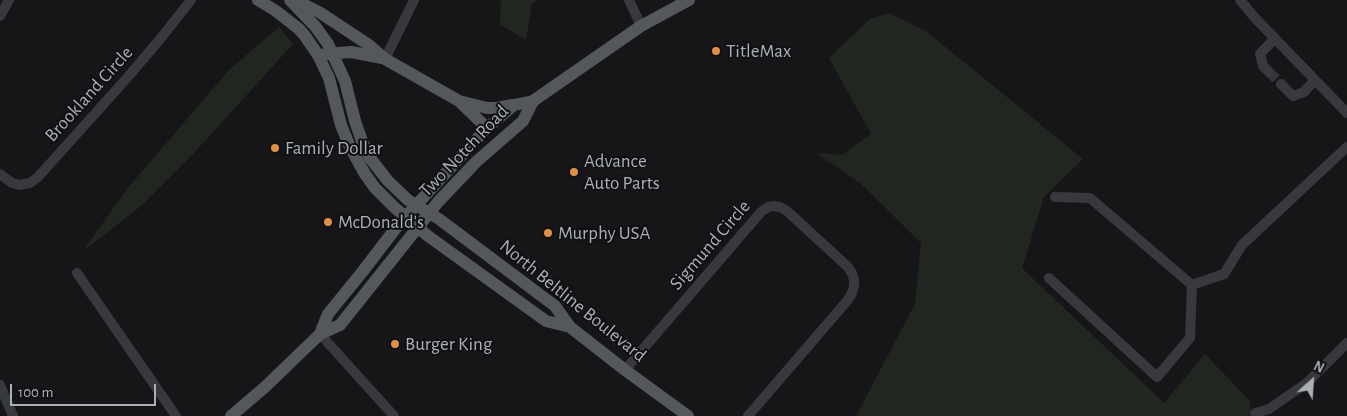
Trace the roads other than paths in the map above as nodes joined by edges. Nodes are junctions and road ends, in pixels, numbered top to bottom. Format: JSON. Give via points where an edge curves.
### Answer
{"nodes":[{"id":1,"x":9,"y":0,"type":"edge"},
{"id":2,"x":191,"y":0,"type":"edge"},
{"id":3,"x":258,"y":0,"type":"edge"},
{"id":4,"x":290,"y":0,"type":"edge"},
{"id":5,"x":295,"y":0,"type":"edge"},
{"id":6,"x":414,"y":0,"type":"edge"},
{"id":7,"x":629,"y":0,"type":"edge"},
{"id":8,"x":690,"y":0,"type":"edge"},
{"id":9,"x":1240,"y":0,"type":"edge"},
{"id":10,"x":0,"y":16,"type":"edge"},
{"id":11,"x":640,"y":26,"type":"junction"},
{"id":12,"x":1275,"y":38,"type":"junction"},
{"id":13,"x":333,"y":53,"type":"junction"},
{"id":14,"x":318,"y":55,"type":"junction"},
{"id":15,"x":385,"y":59,"type":"junction"},
{"id":16,"x":1269,"y":72,"type":"tunnel mouth"},
{"id":17,"x":1315,"y":80,"type":"junction"},
{"id":18,"x":1281,"y":84,"type":"tunnel mouth"},
{"id":19,"x":459,"y":101,"type":"junction"},
{"id":20,"x":533,"y":101,"type":"junction"},
{"id":21,"x":514,"y":105,"type":"junction"},
{"id":22,"x":1347,"y":114,"type":"edge"},
{"id":23,"x":487,"y":128,"type":"junction"},
{"id":24,"x":1347,"y":147,"type":"edge"},
{"id":25,"x":0,"y":174,"type":"edge"},
{"id":26,"x":1055,"y":197,"type":"dead end"},
{"id":27,"x":412,"y":202,"type":"junction"},
{"id":28,"x":429,"y":213,"type":"junction"},
{"id":29,"x":402,"y":220,"type":"junction"},
{"id":30,"x":418,"y":228,"type":"junction"},
{"id":31,"x":77,"y":273,"type":"dead end"},
{"id":32,"x":1049,"y":278,"type":"dead end"},
{"id":33,"x":1192,"y":285,"type":"junction"},
{"id":34,"x":570,"y":327,"type":"junction"},
{"id":35,"x":320,"y":334,"type":"junction"},
{"id":36,"x":1347,"y":343,"type":"edge"},
{"id":37,"x":625,"y":370,"type":"junction"},
{"id":38,"x":0,"y":385,"type":"edge"},
{"id":39,"x":1255,"y":413,"type":"dead end"},
{"id":40,"x":13,"y":416,"type":"edge"},
{"id":41,"x":176,"y":416,"type":"edge"},
{"id":42,"x":231,"y":416,"type":"edge"},
{"id":43,"x":394,"y":416,"type":"edge"},
{"id":44,"x":688,"y":416,"type":"edge"},
{"id":45,"x":748,"y":416,"type":"edge"}],
"edges":[{"from":1,"to":10,"type":"street"},
{"from":2,"to":25,"type":"street","name":"Brookland Circle","via":[[133,72],[38,177],[19,185]]},
{"from":3,"to":14,"type":"main road","via":[[306,36]]},
{"from":4,"to":13,"type":"main road","name":"North Beltline Boulevard","via":[[315,26]]},
{"from":5,"to":15,"type":"main road","via":[[326,16]]},
{"from":6,"to":15,"type":"street"},
{"from":7,"to":11,"type":"street"},
{"from":8,"to":11,"type":"main road","name":"Two Notch Road"},
{"from":9,"to":12,"type":"street"},
{"from":11,"to":20,"type":"main road","name":"Two Notch Road"},
{"from":12,"to":16,"type":"street","via":[[1260,54],[1263,66]]},
{"from":12,"to":17,"type":"street"},
{"from":13,"to":14,"type":"main road"},
{"from":13,"to":15,"type":"main road","via":[[351,52]]},
{"from":13,"to":27,"type":"main road","name":"North Beltline Boulevard","via":[[366,150],[382,174]]},
{"from":14,"to":29,"type":"main road","via":[[329,78],[341,125],[354,155],[375,188]]},
{"from":15,"to":19,"type":"main road"},
{"from":17,"to":18,"type":"street","via":[[1304,92],[1292,96]]},
{"from":17,"to":22,"type":"street"},
{"from":19,"to":21,"type":"main road","via":[[487,108]]},
{"from":19,"to":23,"type":"main road"},
{"from":20,"to":21,"type":"main road","name":"Two Notch Road"},
{"from":20,"to":28,"type":"main road","name":"Two Notch Road","via":[[523,121],[476,162]]},
{"from":21,"to":23,"type":"main road","name":"Two Notch Road"},
{"from":23,"to":27,"type":"main road","name":"Two Notch Road"},
{"from":24,"to":33,"type":"street","via":[[1242,245],[1224,274]]},
{"from":26,"to":33,"type":"street","via":[[1090,198]]},
{"from":27,"to":28,"type":"main road","name":"North Beltline Boulevard"},
{"from":27,"to":29,"type":"main road","name":"Two Notch Road"},
{"from":28,"to":30,"type":"main road","name":"Two Notch Road"},
{"from":28,"to":34,"type":"main road","name":"North Beltline Boulevard","via":[[555,306]]},
{"from":29,"to":30,"type":"main road"},
{"from":29,"to":35,"type":"main road","name":"Two Notch Road","via":[[328,314]]},
{"from":30,"to":34,"type":"main road","via":[[546,321]]},
{"from":30,"to":35,"type":"main road","name":"Two Notch Road","via":[[340,325]]},
{"from":31,"to":41,"type":"street"},
{"from":32,"to":33,"type":"street","via":[[1157,377],[1190,338]]},
{"from":34,"to":37,"type":"main road","name":"North Beltline Boulevard"},
{"from":35,"to":42,"type":"main road","name":"Two Notch Road"},
{"from":35,"to":43,"type":"street"},
{"from":36,"to":39,"type":"street","via":[[1308,382],[1269,408]]},
{"from":37,"to":44,"type":"main road","name":"North Beltline Boulevard"},
{"from":37,"to":45,"type":"street","name":"Sigmund Circle","via":[[761,212],[768,207],[780,207],[848,267],[854,286],[847,301]]},
{"from":38,"to":40,"type":"street"}]}
